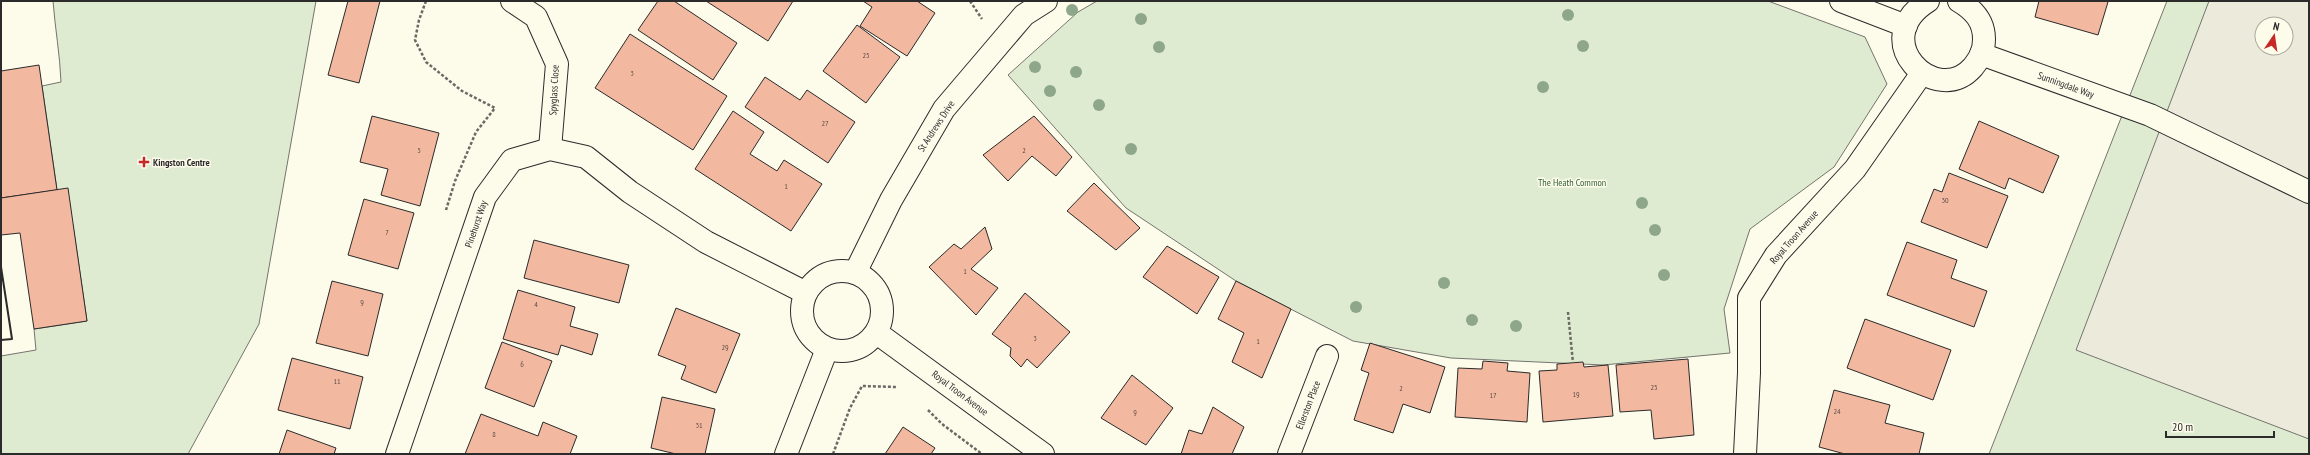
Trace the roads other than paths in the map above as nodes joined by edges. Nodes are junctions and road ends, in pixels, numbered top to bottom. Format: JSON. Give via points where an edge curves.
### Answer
{"nodes":[{"id":1,"x":512,"y":1,"type":"edge"},
{"id":2,"x":1046,"y":1,"type":"edge"},
{"id":3,"x":1842,"y":1,"type":"edge"},
{"id":4,"x":1928,"y":1,"type":"edge"},
{"id":5,"x":1959,"y":1,"type":"edge"},
{"id":6,"x":1018,"y":8,"type":"edge"},
{"id":7,"x":1906,"y":26,"type":"junction"},
{"id":8,"x":1981,"y":54,"type":"junction"},
{"id":9,"x":1922,"y":73,"type":"junction"},
{"id":10,"x":550,"y":149,"type":"junction"},
{"id":11,"x":2309,"y":192,"type":"edge"},
{"id":12,"x":855,"y":273,"type":"junction"},
{"id":13,"x":806,"y":293,"type":"junction"},
{"id":14,"x":877,"y":333,"type":"junction"},
{"id":15,"x":827,"y":349,"type":"junction"},
{"id":16,"x":1328,"y":356,"type":"dead end"},
{"id":17,"x":397,"y":454,"type":"edge"},
{"id":18,"x":786,"y":454,"type":"edge"},
{"id":19,"x":1043,"y":454,"type":"edge"},
{"id":20,"x":1289,"y":454,"type":"edge"},
{"id":21,"x":1744,"y":454,"type":"edge"}],
"edges":[{"from":1,"to":10,"type":"street","name":"Spyglass Close","via":[[536,18],[557,64]]},
{"from":2,"to":6,"type":"street","name":"St Andrews Drive"},
{"from":3,"to":7,"type":"street"},
{"from":4,"to":7,"type":"street","via":[[1914,12]]},
{"from":5,"to":8,"type":"street","via":[[1979,17],[1984,31]]},
{"from":6,"to":12,"type":"street","name":"St Andrews Drive","via":[[944,109],[891,200]]},
{"from":7,"to":9,"type":"street","via":[[1904,47],[1908,58]]},
{"from":8,"to":9,"type":"street","via":[[1969,71],[1957,77],[1943,79]]},
{"from":8,"to":11,"type":"street","name":"Sunningdale Way","via":[[2150,115]]},
{"from":9,"to":21,"type":"street","name":"Royal Troon Avenue","via":[[1855,169],[1776,255],[1750,298]]},
{"from":10,"to":13,"type":"street","name":"Pinehurst Way","via":[[586,157],[630,192],[706,242]]},
{"from":10,"to":17,"type":"street","name":"Pinehurst Way","via":[[512,160],[485,197]]},
{"from":12,"to":13,"type":"street","via":[[840,270],[826,274],[814,282]]},
{"from":12,"to":14,"type":"street","via":[[868,279],[877,290],[882,303],[883,317]]},
{"from":13,"to":15,"type":"street","via":[[802,316],[806,329],[815,341]]},
{"from":14,"to":15,"type":"street","via":[[868,343],[855,350]]},
{"from":14,"to":19,"type":"street","name":"Royal Troon Avenue"},
{"from":15,"to":18,"type":"street"},
{"from":16,"to":20,"type":"street","name":"Ellerston Place"}]}
